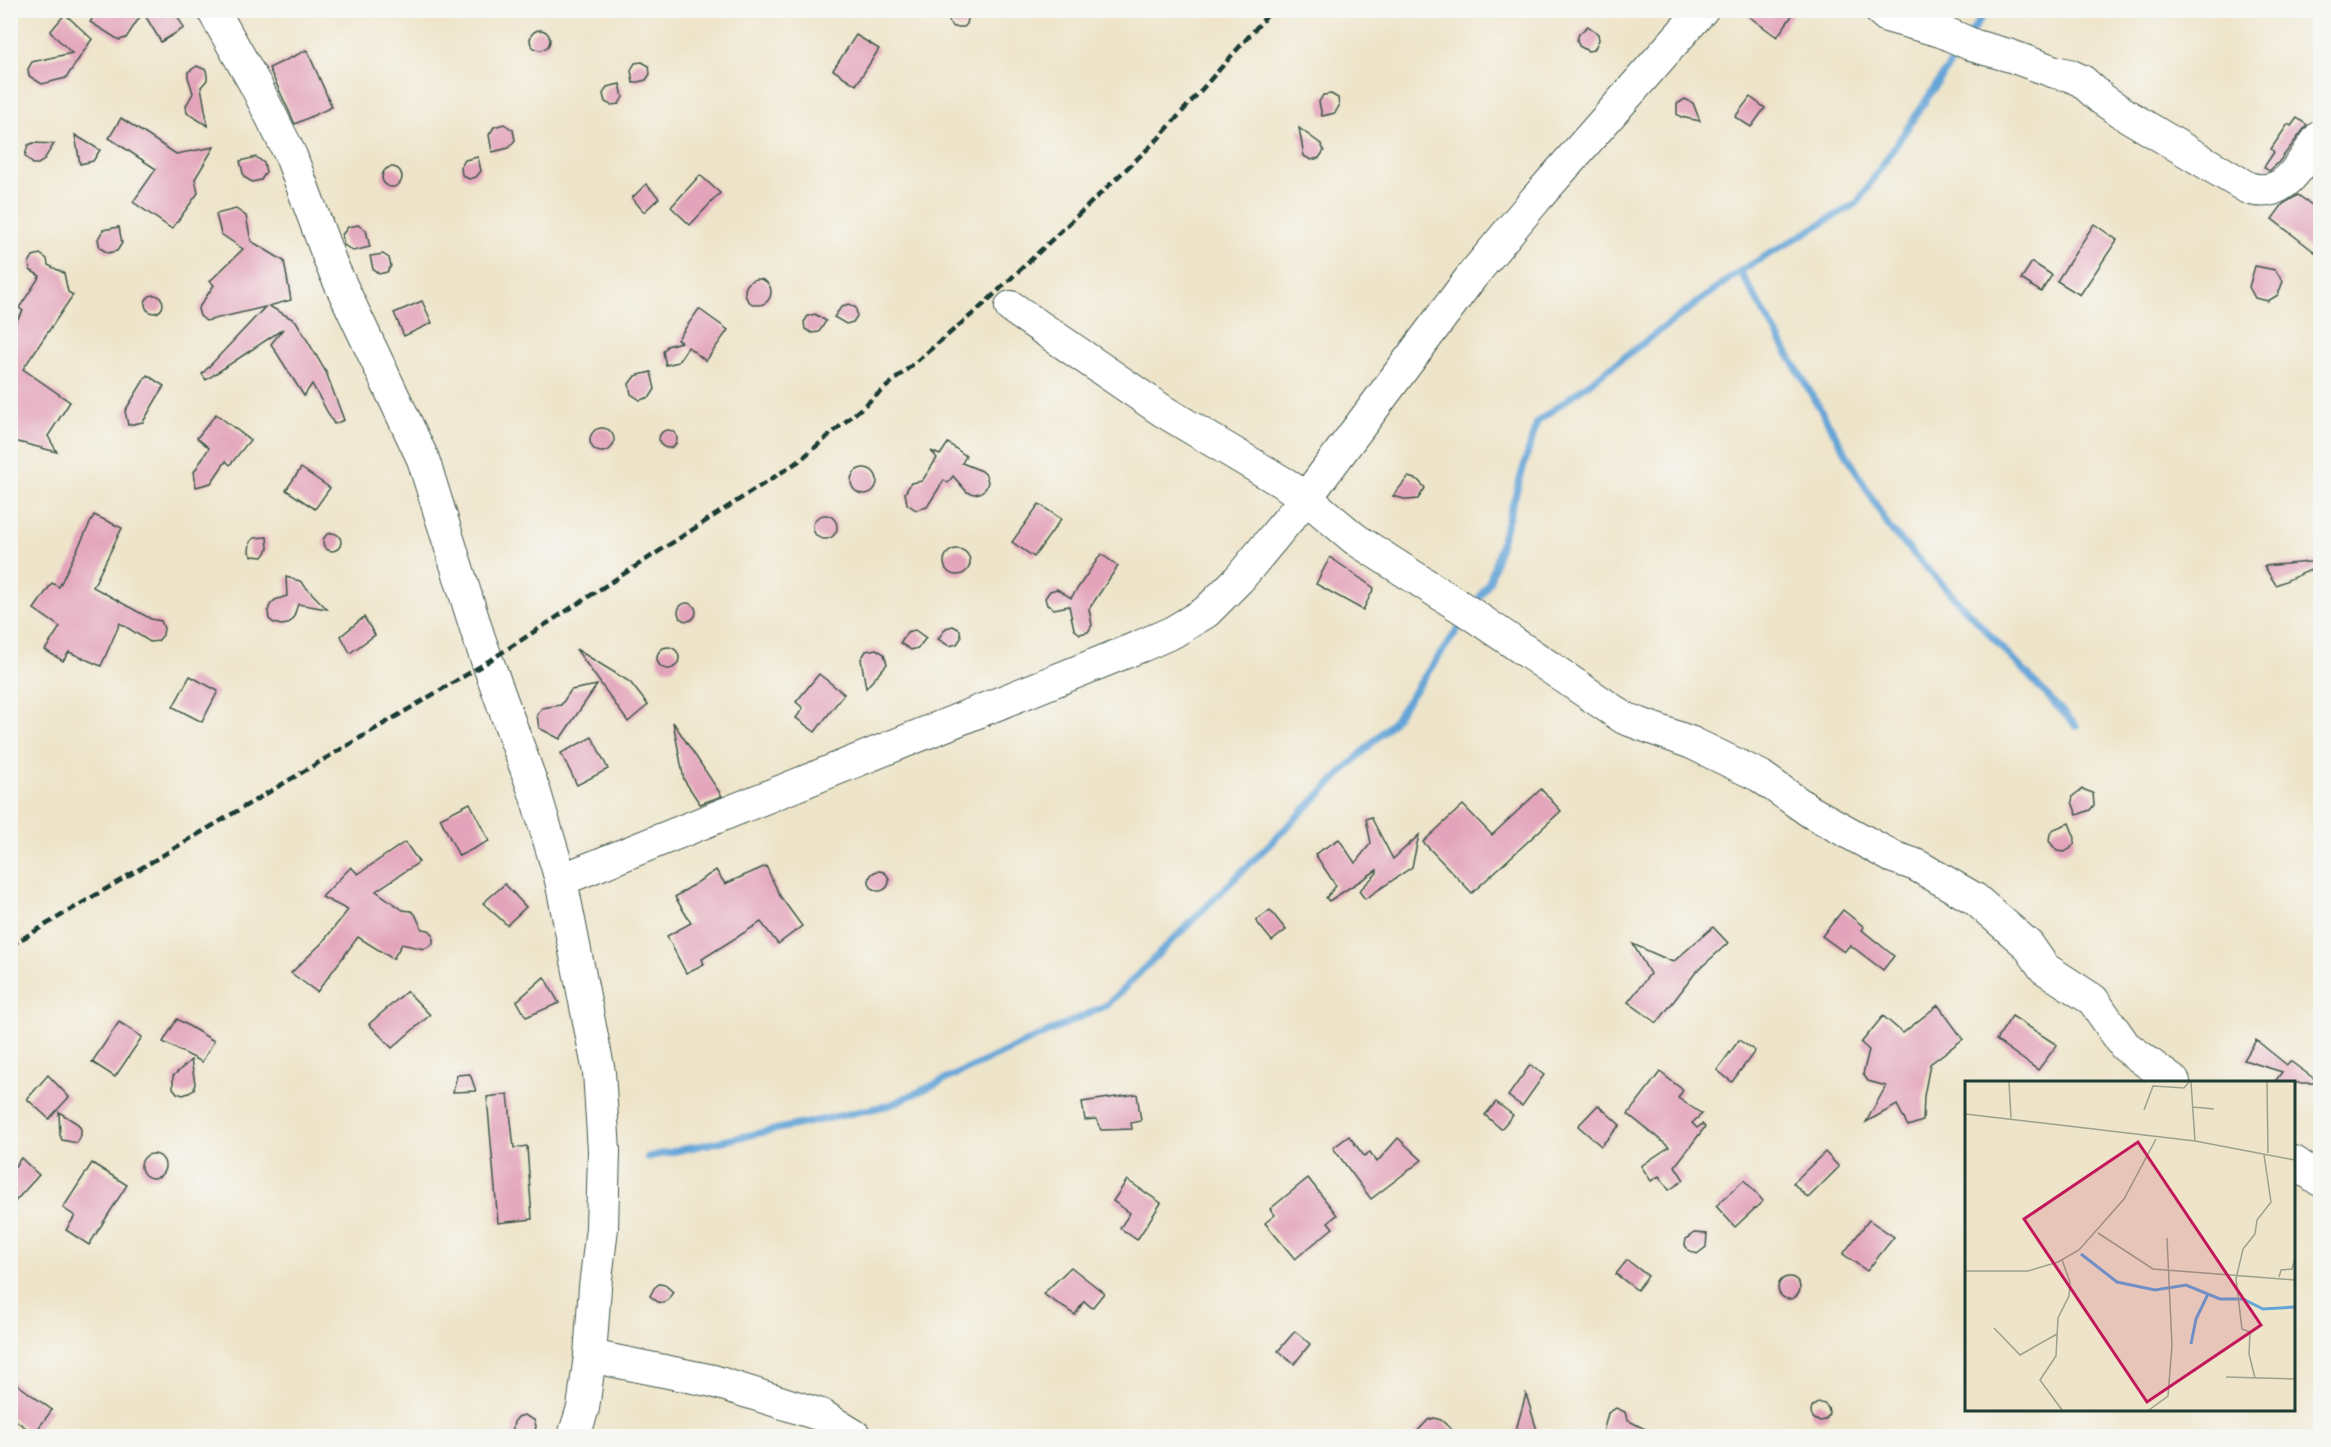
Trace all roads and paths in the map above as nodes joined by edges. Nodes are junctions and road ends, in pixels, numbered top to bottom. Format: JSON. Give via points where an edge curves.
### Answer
{"nodes":[{"id":1,"x":213,"y":10,"type":"edge"},
{"id":2,"x":1701,"y":10,"type":"edge"},
{"id":3,"x":1880,"y":10,"type":"edge"},
{"id":4,"x":2320,"y":137,"type":"edge"},
{"id":5,"x":1011,"y":307,"type":"dead end"},
{"id":6,"x":1306,"y":498,"type":"junction"},
{"id":7,"x":561,"y":880,"type":"junction"},
{"id":8,"x":2171,"y":1081,"type":"edge"},
{"id":9,"x":2295,"y":1163,"type":"edge"},
{"id":10,"x":2320,"y":1180,"type":"edge"},
{"id":11,"x":590,"y":1356,"type":"junction"},
{"id":12,"x":574,"y":1437,"type":"edge"},
{"id":13,"x":855,"y":1437,"type":"edge"}],
"edges":[{"from":1,"to":7,"type":"street","via":[[291,156],[332,266],[423,459]]},
{"from":2,"to":6,"type":"street","via":[[1472,276]]},
{"from":3,"to":4,"type":"street","via":[[1887,16],[2082,81],[2110,105],[2248,188],[2261,192],[2281,187]]},
{"from":5,"to":6,"type":"street","via":[[1163,411]]},
{"from":6,"to":7,"type":"street","via":[[1239,579],[1206,612],[1173,632]]},
{"from":6,"to":8,"type":"street","via":[[1355,539],[1624,718],[1692,743],[1760,776],[1811,812],[1975,899],[2028,945],[2044,968],[2093,1000],[2125,1046]]},
{"from":7,"to":11,"type":"street","via":[[599,1072],[602,1113],[602,1228]]},
{"from":9,"to":10,"type":"street"},
{"from":11,"to":12,"type":"street","via":[[583,1408]]},
{"from":11,"to":13,"type":"street","via":[[713,1381],[821,1415]]}]}
